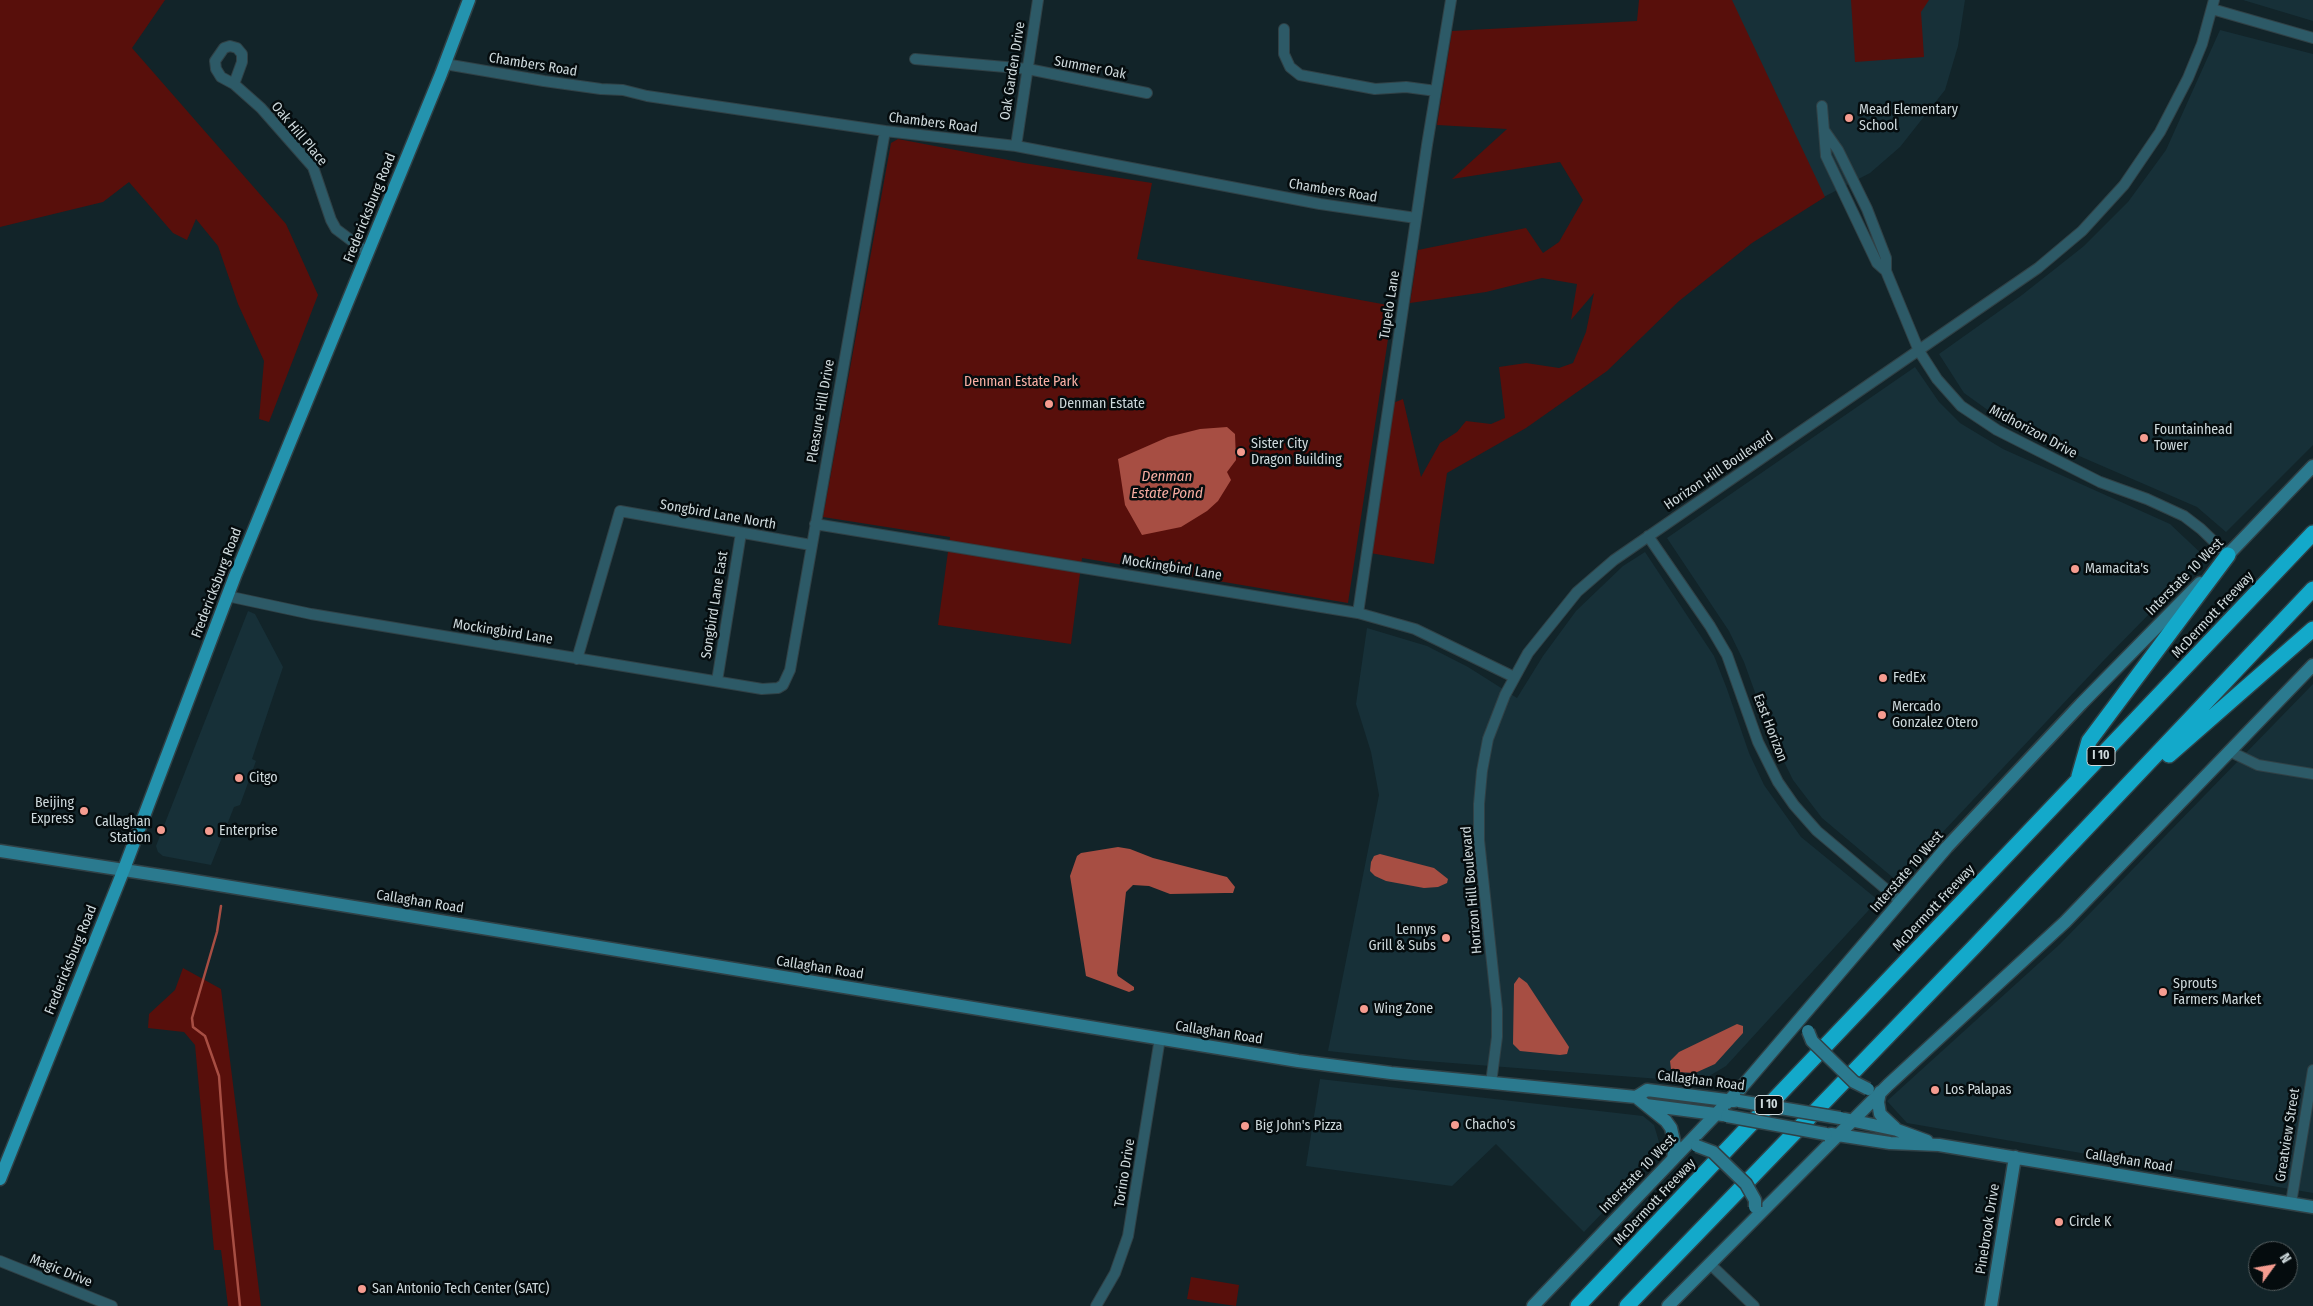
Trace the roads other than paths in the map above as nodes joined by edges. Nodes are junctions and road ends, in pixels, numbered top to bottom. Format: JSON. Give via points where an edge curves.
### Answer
{"nodes":[{"id":1,"x":469,"y":0,"type":"edge"},
{"id":2,"x":1038,"y":0,"type":"edge"},
{"id":3,"x":1451,"y":0,"type":"edge"},
{"id":4,"x":2213,"y":5,"type":"edge"},
{"id":5,"x":1284,"y":29,"type":"dead end"},
{"id":6,"x":2313,"y":38,"type":"edge"},
{"id":7,"x":915,"y":58,"type":"dead end"},
{"id":8,"x":445,"y":64,"type":"junction"},
{"id":9,"x":1028,"y":69,"type":"junction"},
{"id":10,"x":234,"y":84,"type":"dead end"},
{"id":11,"x":1436,"y":91,"type":"junction"},
{"id":12,"x":1147,"y":93,"type":"dead end"},
{"id":13,"x":1822,"y":106,"type":"dead end"},
{"id":14,"x":1824,"y":129,"type":"junction"},
{"id":15,"x":885,"y":131,"type":"junction"},
{"id":16,"x":1016,"y":146,"type":"junction"},
{"id":17,"x":1852,"y":178,"type":"junction"},
{"id":18,"x":1839,"y":184,"type":"junction"},
{"id":19,"x":1416,"y":218,"type":"junction"},
{"id":20,"x":368,"y":253,"type":"junction"},
{"id":21,"x":1886,"y":271,"type":"junction"},
{"id":22,"x":1919,"y":351,"type":"junction"},
{"id":23,"x":2313,"y":466,"type":"edge"},
{"id":24,"x":815,"y":524,"type":"junction"},
{"id":25,"x":741,"y":533,"type":"junction"},
{"id":26,"x":2313,"y":533,"type":"edge"},
{"id":27,"x":1648,"y":536,"type":"junction"},
{"id":28,"x":811,"y":545,"type":"junction"},
{"id":29,"x":2228,"y":555,"type":"junction"},
{"id":30,"x":2313,"y":589,"type":"edge"},
{"id":31,"x":227,"y":596,"type":"junction"},
{"id":32,"x":1358,"y":614,"type":"junction"},
{"id":33,"x":2313,"y":629,"type":"edge"},
{"id":34,"x":577,"y":658,"type":"junction"},
{"id":35,"x":2313,"y":665,"type":"edge"},
{"id":36,"x":1514,"y":677,"type":"junction"},
{"id":37,"x":717,"y":681,"type":"junction"},
{"id":38,"x":775,"y":689,"type":"joint"},
{"id":39,"x":2229,"y":752,"type":"junction"},
{"id":40,"x":2313,"y":774,"type":"edge"},
{"id":41,"x":2078,"y":779,"type":"junction"},
{"id":42,"x":2093,"y":822,"type":"junction"},
{"id":43,"x":0,"y":851,"type":"edge"},
{"id":44,"x":124,"y":869,"type":"junction"},
{"id":45,"x":1900,"y":901,"type":"junction"},
{"id":46,"x":1809,"y":1010,"type":"junction"},
{"id":47,"x":1160,"y":1038,"type":"junction"},
{"id":48,"x":2313,"y":1070,"type":"edge"},
{"id":49,"x":1491,"y":1083,"type":"junction"},
{"id":50,"x":1879,"y":1088,"type":"junction"},
{"id":51,"x":1734,"y":1100,"type":"junction"},
{"id":52,"x":1641,"y":1101,"type":"junction"},
{"id":53,"x":1722,"y":1115,"type":"junction"},
{"id":54,"x":1846,"y":1119,"type":"junction"},
{"id":55,"x":1897,"y":1130,"type":"junction"},
{"id":56,"x":1831,"y":1134,"type":"junction"},
{"id":57,"x":1939,"y":1145,"type":"junction"},
{"id":58,"x":1677,"y":1155,"type":"junction"},
{"id":59,"x":2015,"y":1157,"type":"junction"},
{"id":60,"x":0,"y":1179,"type":"edge"},
{"id":61,"x":2291,"y":1203,"type":"junction"},
{"id":62,"x":2313,"y":1207,"type":"edge"},
{"id":63,"x":1752,"y":1222,"type":"junction"},
{"id":64,"x":0,"y":1261,"type":"edge"},
{"id":65,"x":1711,"y":1265,"type":"junction"},
{"id":66,"x":112,"y":1306,"type":"edge"},
{"id":67,"x":1096,"y":1306,"type":"edge"},
{"id":68,"x":1533,"y":1306,"type":"edge"},
{"id":69,"x":1578,"y":1306,"type":"edge"},
{"id":70,"x":1628,"y":1306,"type":"edge"},
{"id":71,"x":1668,"y":1306,"type":"edge"},
{"id":72,"x":1754,"y":1306,"type":"edge"},
{"id":73,"x":1991,"y":1306,"type":"edge"}],
"edges":[{"from":1,"to":8,"type":"main road","name":"Fredericksburg Road"},
{"from":2,"to":9,"type":"street","name":"Oak Garden Drive"},
{"from":3,"to":11,"type":"street","name":"Tupelo Lane"},
{"from":4,"to":6,"type":"street"},
{"from":4,"to":22,"type":"street","name":"Horizon Hill Boulevard","via":[[2202,44],[2174,107],[2124,185],[2089,224],[2052,257]]},
{"from":5,"to":11,"type":"street","via":[[1284,54],[1290,67],[1300,75],[1375,89],[1406,87]]},
{"from":7,"to":9,"type":"street","name":"Summer Oak"},
{"from":8,"to":15,"type":"street","name":"Chambers Road"},
{"from":8,"to":20,"type":"main road","name":"Fredericksburg Road"},
{"from":9,"to":12,"type":"street","name":"Summer Oak"},
{"from":9,"to":16,"type":"street","name":"Oak Garden Drive"},
{"from":10,"to":20,"type":"street","name":"Oak Hill Place","via":[[261,108],[314,167],[336,229]]},
{"from":11,"to":19,"type":"street","name":"Tupelo Lane"},
{"from":13,"to":14,"type":"street","name":"Midhorizon Drive"},
{"from":14,"to":17,"type":"street","name":"Midhorizon Drive"},
{"from":14,"to":18,"type":"street","name":"Midhorizon Drive","via":[[1826,156]]},
{"from":15,"to":16,"type":"street","name":"Chambers Road"},
{"from":15,"to":24,"type":"street","name":"Pleasure Hill Drive"},
{"from":16,"to":19,"type":"street","name":"Chambers Road","via":[[1320,204]]},
{"from":17,"to":18,"type":"street"},
{"from":17,"to":21,"type":"street","name":"Midhorizon Drive","via":[[1886,258]]},
{"from":18,"to":21,"type":"street","name":"Midhorizon Drive","via":[[1877,263]]},
{"from":19,"to":32,"type":"street","name":"Tupelo Lane"},
{"from":20,"to":31,"type":"main road","name":"Fredericksburg Road"},
{"from":21,"to":22,"type":"street","name":"Midhorizon Drive"},
{"from":22,"to":27,"type":"street","name":"Horizon Hill Boulevard"},
{"from":22,"to":29,"type":"street","name":"Midhorizon Drive","via":[[1937,379],[1972,415],[2100,482],[2147,498],[2184,516]]},
{"from":23,"to":29,"type":"main road","name":"Interstate 10 West"},
{"from":24,"to":28,"type":"street","name":"Pleasure Hill Drive"},
{"from":24,"to":32,"type":"street","name":"Mockingbird Lane"},
{"from":25,"to":28,"type":"street","name":"Songbird Lane North"},
{"from":25,"to":34,"type":"street","name":"Songbird Lane North","via":[[620,511]]},
{"from":25,"to":37,"type":"street","name":"Songbird Lane East"},
{"from":26,"to":41,"type":"highway","name":"McDermott Freeway","number":"I 10"},
{"from":27,"to":36,"type":"street","name":"Horizon Hill Boulevard","via":[[1577,592],[1538,638]]},
{"from":27,"to":45,"type":"street","name":"East Horizon","via":[[1727,654],[1758,742],[1778,782],[1817,831]]},
{"from":28,"to":38,"type":"street","name":"Pleasure Hill Drive","via":[[790,670],[783,685]]},
{"from":29,"to":41,"type":"highway","via":[[2089,741]]},
{"from":29,"to":45,"type":"main road","name":"Interstate 10 West","via":[[2082,704]]},
{"from":30,"to":42,"type":"highway"},
{"from":31,"to":34,"type":"street","name":"Mockingbird Lane","via":[[311,614]]},
{"from":31,"to":44,"type":"main road","name":"Fredericksburg Road"},
{"from":32,"to":36,"type":"street","name":"Mockingbird Lane","via":[[1415,629]]},
{"from":33,"to":42,"type":"highway"},
{"from":34,"to":37,"type":"street","name":"Mockingbird Lane"},
{"from":35,"to":39,"type":"main road"},
{"from":36,"to":49,"type":"street","name":"Horizon Hill Boulevard","via":[[1488,739],[1479,804],[1479,840],[1497,1009]]},
{"from":37,"to":38,"type":"street","name":"Mockingbird Lane"},
{"from":39,"to":40,"type":"street","via":[[2258,764]]},
{"from":39,"to":50,"type":"main road","via":[[2044,943]]},
{"from":41,"to":69,"type":"highway","name":"McDermott Freeway","number":"I 10"},
{"from":42,"to":70,"type":"highway"},
{"from":43,"to":44,"type":"main road","name":"Callaghan Road"},
{"from":44,"to":47,"type":"main road","name":"Callaghan Road"},
{"from":44,"to":60,"type":"main road","name":"Fredericksburg Road"},
{"from":45,"to":46,"type":"main road","name":"Interstate 10 West"},
{"from":46,"to":50,"type":"main road","bridge":true,"via":[[1807,1021],[1812,1041],[1854,1082]]},
{"from":46,"to":51,"type":"main road","name":"Interstate 10 West"},
{"from":47,"to":49,"type":"main road","name":"Callaghan Road","via":[[1298,1061]]},
{"from":47,"to":67,"type":"street","name":"Torino Drive","via":[[1128,1236],[1115,1273]]},
{"from":48,"to":61,"type":"street","name":"Greatview Street"},
{"from":49,"to":52,"type":"main road","name":"Callaghan Road"},
{"from":50,"to":54,"type":"main road"},
{"from":50,"to":55,"type":"main road","via":[[1880,1114]]},
{"from":51,"to":52,"type":"main road","name":"Callaghan Road","via":[[1648,1090]]},
{"from":51,"to":53,"type":"main road","name":"Interstate 10 West"},
{"from":51,"to":54,"type":"main road","name":"Callaghan Road","bridge":true},
{"from":52,"to":53,"type":"main road","name":"Callaghan Road"},
{"from":52,"to":58,"type":"main road","via":[[1671,1128]]},
{"from":53,"to":56,"type":"main road","name":"Callaghan Road","bridge":true},
{"from":53,"to":58,"type":"main road","name":"Interstate 10 West"},
{"from":54,"to":55,"type":"main road","name":"Callaghan Road"},
{"from":54,"to":56,"type":"main road"},
{"from":55,"to":57,"type":"main road","name":"Callaghan Road"},
{"from":56,"to":57,"type":"main road","name":"Callaghan Road","via":[[1890,1144]]},
{"from":56,"to":63,"type":"main road"},
{"from":57,"to":59,"type":"main road","name":"Callaghan Road"},
{"from":58,"to":63,"type":"main road","bridge":true,"via":[[1697,1146],[1713,1152],[1746,1184],[1755,1200]]},
{"from":58,"to":68,"type":"main road","name":"Interstate 10 West"},
{"from":59,"to":61,"type":"main road","name":"Callaghan Road"},
{"from":59,"to":73,"type":"main road","name":"Pinebrook Drive"},
{"from":61,"to":62,"type":"main road","name":"Callaghan Road"},
{"from":63,"to":65,"type":"main road"},
{"from":64,"to":66,"type":"street","name":"Magic Drive"},
{"from":65,"to":71,"type":"main road"},
{"from":65,"to":72,"type":"street"}]}
